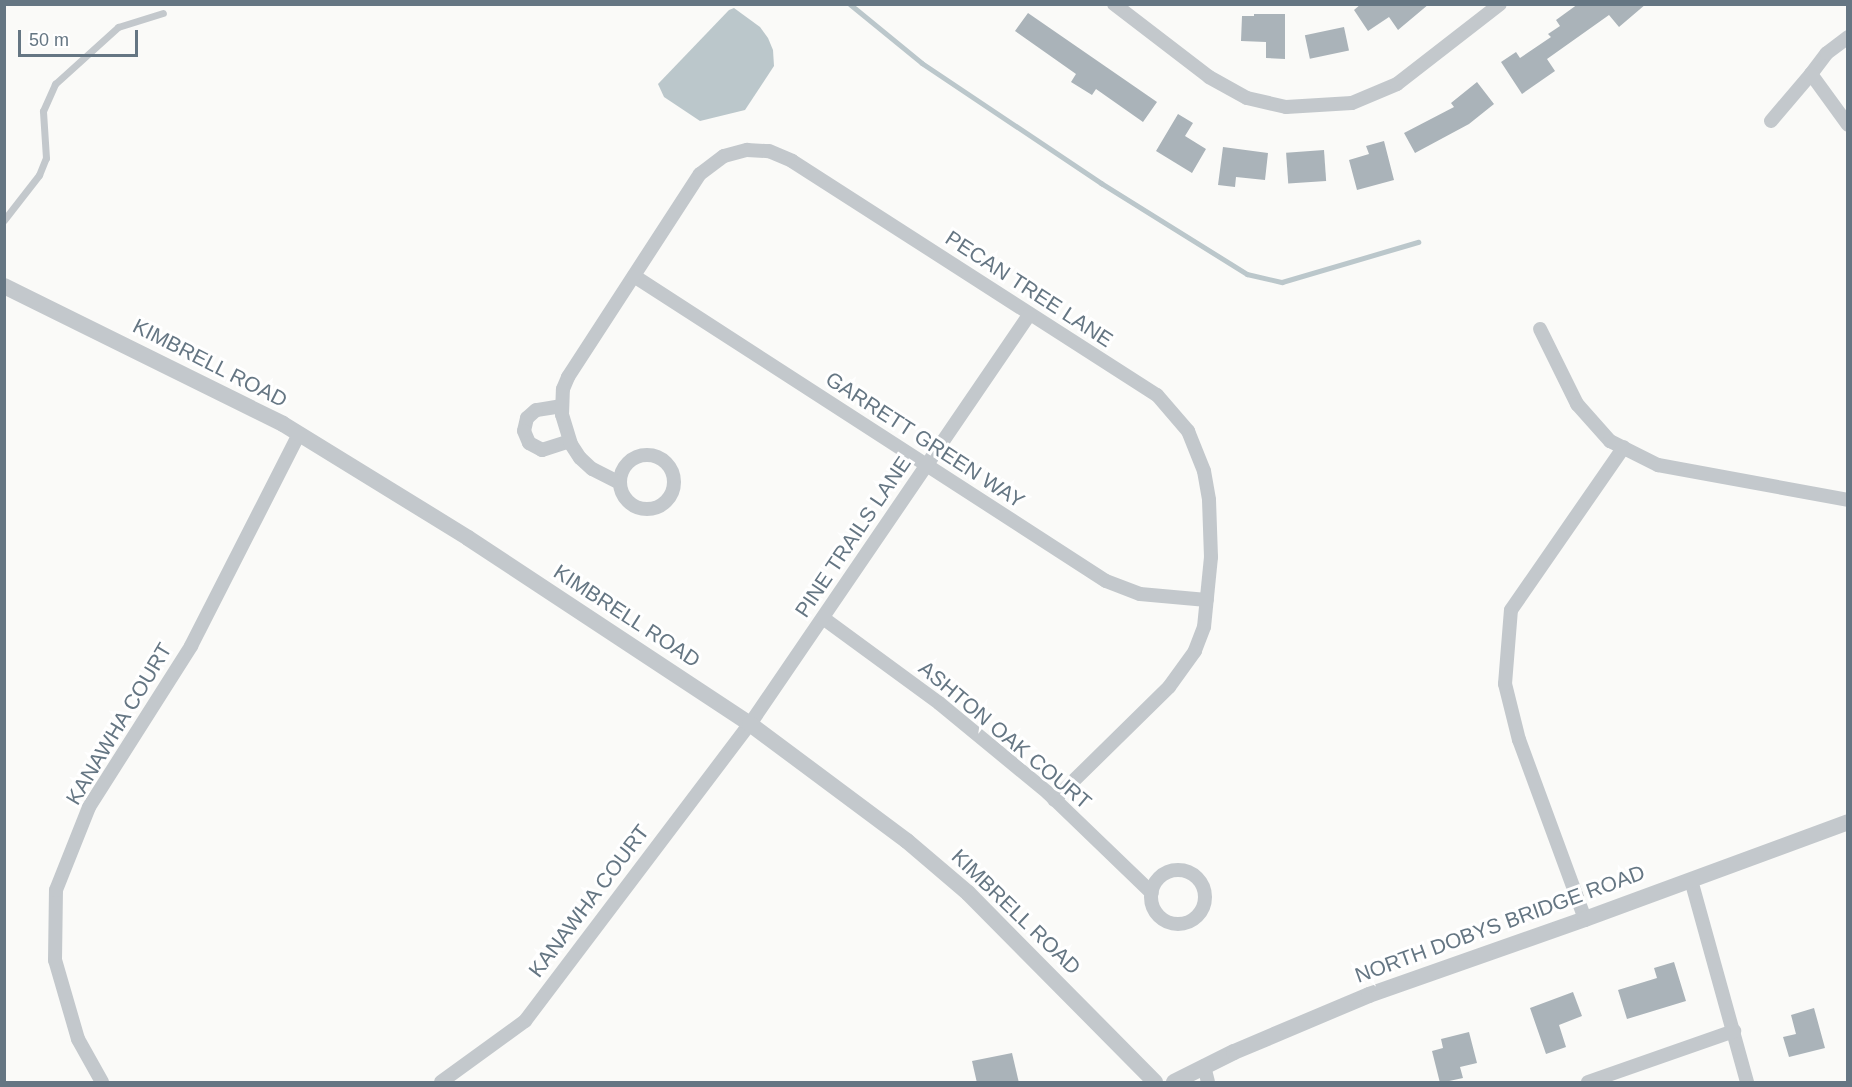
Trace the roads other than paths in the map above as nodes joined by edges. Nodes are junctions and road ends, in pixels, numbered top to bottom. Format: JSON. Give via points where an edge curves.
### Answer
{"nodes":[{"id":1,"x":1114,"y":4,"type":"edge"},
{"id":2,"x":1500,"y":4,"type":"edge"},
{"id":3,"x":163,"y":13,"type":"dead end"},
{"id":4,"x":1848,"y":37,"type":"edge"},
{"id":5,"x":1811,"y":74,"type":"junction"},
{"id":6,"x":1771,"y":121,"type":"dead end"},
{"id":7,"x":1848,"y":125,"type":"edge"},
{"id":8,"x":4,"y":220,"type":"edge"},
{"id":9,"x":634,"y":276,"type":"junction"},
{"id":10,"x":4,"y":286,"type":"edge"},
{"id":11,"x":1030,"y":314,"type":"junction"},
{"id":12,"x":1540,"y":329,"type":"dead end"},
{"id":13,"x":562,"y":406,"type":"junction"},
{"id":14,"x":299,"y":434,"type":"junction"},
{"id":15,"x":570,"y":441,"type":"junction"},
{"id":16,"x":1624,"y":447,"type":"junction"},
{"id":17,"x":926,"y":467,"type":"junction"},
{"id":18,"x":620,"y":483,"type":"junction"},
{"id":19,"x":1848,"y":500,"type":"edge"},
{"id":20,"x":1208,"y":600,"type":"junction"},
{"id":21,"x":823,"y":618,"type":"junction"},
{"id":22,"x":750,"y":724,"type":"junction"},
{"id":23,"x":1054,"y":800,"type":"junction"},
{"id":24,"x":1848,"y":822,"type":"edge"},
{"id":25,"x":1691,"y":880,"type":"junction"},
{"id":26,"x":1152,"y":893,"type":"junction"},
{"id":27,"x":1586,"y":920,"type":"junction"},
{"id":28,"x":1734,"y":1031,"type":"junction"},
{"id":29,"x":1206,"y":1074,"type":"edge"},
{"id":30,"x":102,"y":1083,"type":"edge"},
{"id":31,"x":441,"y":1083,"type":"edge"},
{"id":32,"x":1155,"y":1083,"type":"edge"},
{"id":33,"x":1174,"y":1083,"type":"edge"},
{"id":34,"x":1588,"y":1083,"type":"edge"},
{"id":35,"x":1747,"y":1083,"type":"edge"}],
"edges":[{"from":1,"to":2,"type":"street","via":[[1209,77],[1247,98],[1286,106],[1352,103],[1397,84]]},
{"from":3,"to":8,"type":"lane","via":[[118,27],[55,84],[43,111],[46,158],[39,175]]},
{"from":4,"to":5,"type":"street","via":[[1827,53]]},
{"from":5,"to":6,"type":"street"},
{"from":5,"to":7,"type":"street"},
{"from":9,"to":11,"type":"street","name":"PECAN TREE LANE","via":[[700,174],[724,156],[757,149],[792,161]]},
{"from":9,"to":13,"type":"street","name":"PECAN TREE LANE","via":[[568,377]]},
{"from":9,"to":17,"type":"street","name":"GARRETT GREEN WAY"},
{"from":10,"to":14,"type":"street","name":"KIMBRELL ROAD"},
{"from":11,"to":17,"type":"street","name":"PINE TRAILS LANE"},
{"from":11,"to":20,"type":"street","name":"PECAN TREE LANE","via":[[1157,395],[1188,431],[1204,471],[1209,500]]},
{"from":12,"to":16,"type":"street","via":[[1577,404],[1610,441]]},
{"from":13,"to":15,"type":"street","name":"PECAN TREE LANE"},
{"from":13,"to":15,"type":"street","via":[[531,413],[524,431],[535,447],[549,450]]},
{"from":14,"to":22,"type":"street","name":"KIMBRELL ROAD","via":[[468,538]]},
{"from":14,"to":30,"type":"street","name":"KANAWHA COURT","via":[[191,646],[89,807],[56,890],[55,960],[78,1038]]},
{"from":15,"to":18,"type":"street","name":"PECAN TREE LANE","via":[[592,469]]},
{"from":16,"to":19,"type":"street","via":[[1659,465]]},
{"from":16,"to":27,"type":"street","via":[[1511,610],[1509,631],[1505,684],[1519,740]]},
{"from":17,"to":20,"type":"street","name":"GARRETT GREEN WAY","via":[[1122,589]]},
{"from":17,"to":21,"type":"street","name":"PINE TRAILS LANE"},
{"from":18,"to":18,"type":"street","name":"PECAN TREE LANE","via":[[623,497],[646,510],[664,504],[674,480],[667,464],[643,455],[627,463]]},
{"from":20,"to":23,"type":"street","name":"PECAN TREE LANE","via":[[1204,627],[1185,668]]},
{"from":21,"to":22,"type":"street","name":"PINE TRAILS LANE"},
{"from":21,"to":23,"type":"street","name":"ASHTON OAK COURT","via":[[939,703]]},
{"from":22,"to":31,"type":"street","name":"KANAWHA COURT","via":[[525,1021]]},
{"from":22,"to":32,"type":"street","name":"KIMBRELL ROAD","via":[[907,841],[968,893]]},
{"from":23,"to":26,"type":"street","name":"ASHTON OAK COURT"},
{"from":24,"to":25,"type":"street","name":"NORTH DOBYS BRIDGE ROAD"},
{"from":25,"to":27,"type":"street","name":"NORTH DOBYS BRIDGE ROAD"},
{"from":25,"to":28,"type":"street"},
{"from":26,"to":26,"type":"street","name":"ASHTON OAK COURT","via":[[1156,913],[1170,923],[1194,919],[1204,905],[1203,887],[1191,873],[1182,870],[1164,874]]},
{"from":27,"to":29,"type":"street","name":"NORTH DOBYS BRIDGE ROAD","via":[[1369,994]]},
{"from":28,"to":34,"type":"street"},
{"from":28,"to":35,"type":"street"},
{"from":29,"to":33,"type":"street","name":"NORTH DOBYS BRIDGE ROAD"}]}
